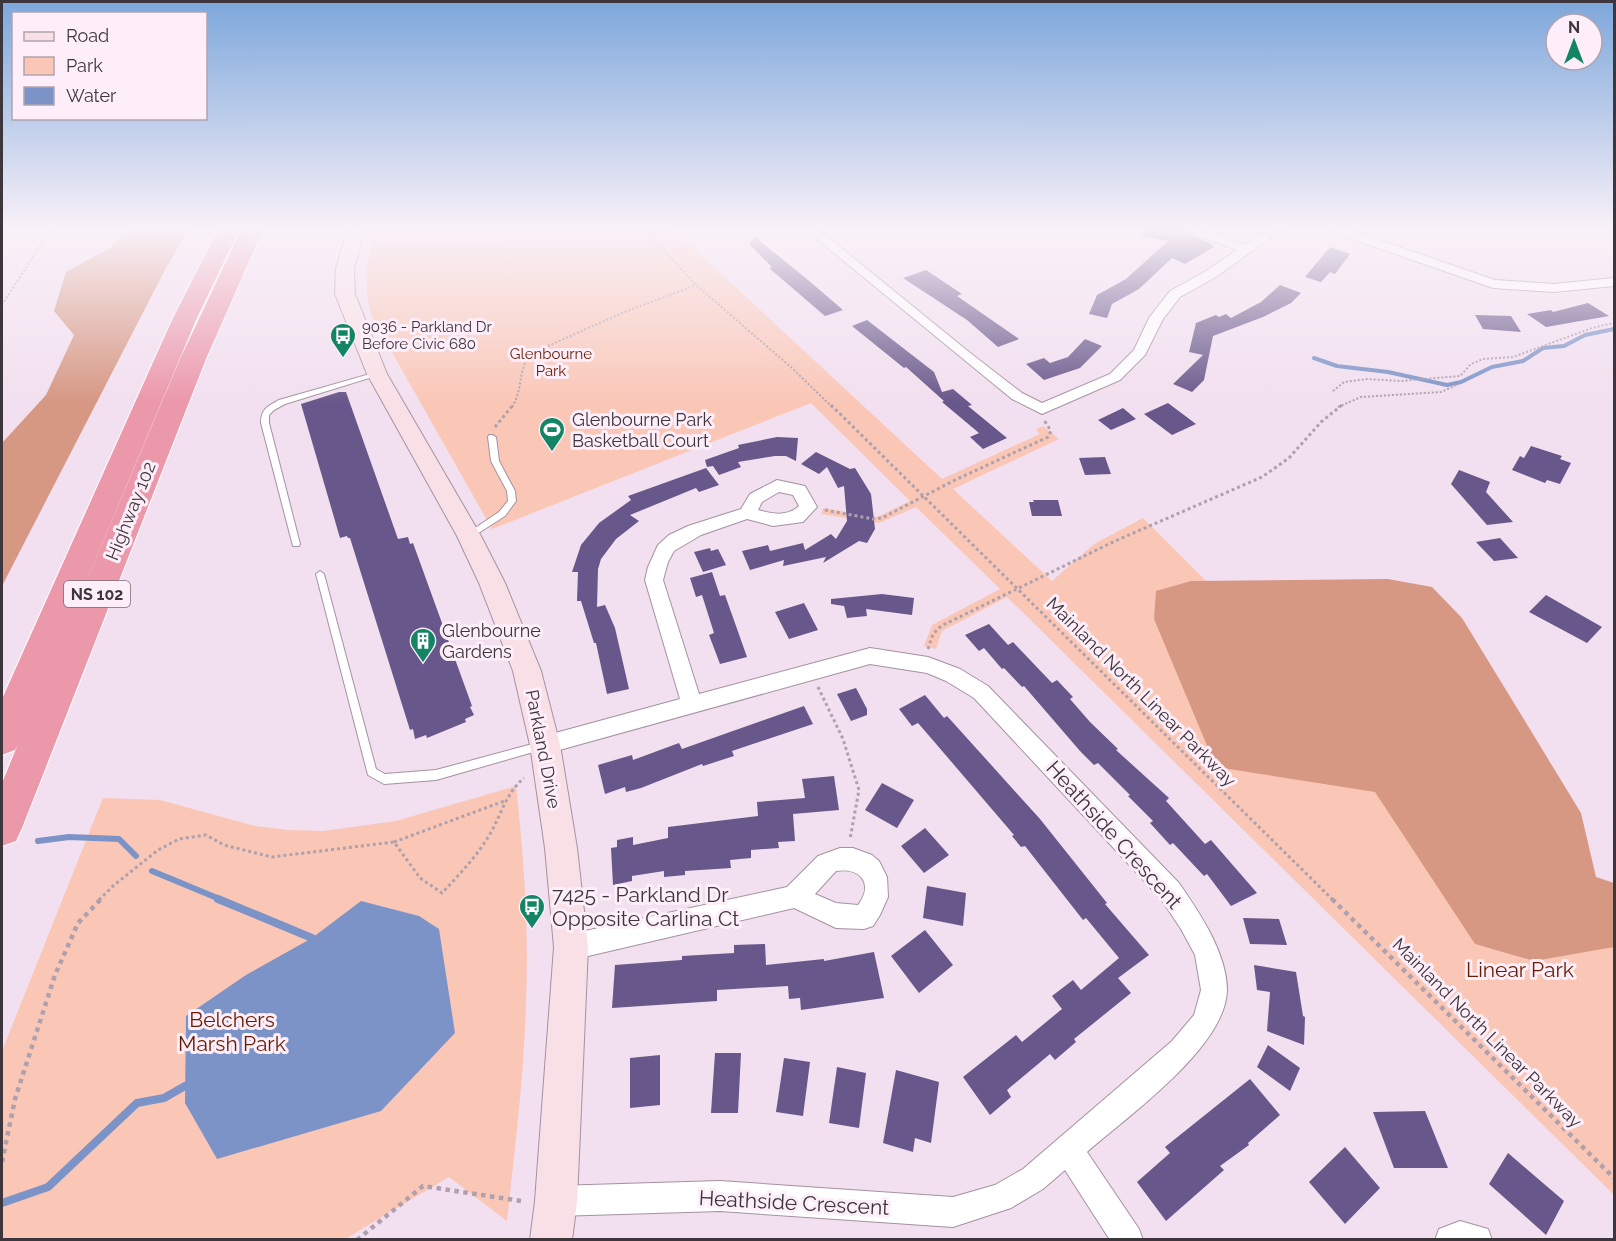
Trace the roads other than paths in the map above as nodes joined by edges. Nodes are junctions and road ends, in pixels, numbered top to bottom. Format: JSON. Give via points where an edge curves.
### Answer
{"nodes":[{"id":1,"x":200,"y":288,"type":"edge"},
{"id":2,"x":226,"y":288,"type":"edge"},
{"id":3,"x":345,"y":288,"type":"edge"},
{"id":4,"x":883,"y":288,"type":"edge"},
{"id":5,"x":1185,"y":288,"type":"edge"},
{"id":6,"x":1517,"y":288,"type":"edge"},
{"id":7,"x":1579,"y":288,"type":"edge"},
{"id":8,"x":377,"y":374,"type":"junction"},
{"id":9,"x":492,"y":437,"type":"road end"},
{"id":10,"x":747,"y":513,"type":"junction"},
{"id":11,"x":469,"y":536,"type":"junction"},
{"id":12,"x":296,"y":544,"type":"dead end"},
{"id":13,"x":320,"y":574,"type":"dead end"},
{"id":14,"x":692,"y":704,"type":"junction"},
{"id":15,"x":2,"y":739,"type":"edge"},
{"id":16,"x":545,"y":745,"type":"junction"},
{"id":17,"x":2,"y":828,"type":"edge"},
{"id":18,"x":795,"y":896,"type":"junction"},
{"id":19,"x":572,"y":947,"type":"junction"},
{"id":20,"x":1068,"y":1149,"type":"junction"},
{"id":21,"x":556,"y":1201,"type":"junction"},
{"id":22,"x":551,"y":1239,"type":"edge"},
{"id":23,"x":1128,"y":1239,"type":"edge"},
{"id":24,"x":1450,"y":1239,"type":"edge"},
{"id":25,"x":1477,"y":1239,"type":"edge"}],
"edges":[{"from":1,"to":15,"type":"highway","name":"Highway 102","number":"NS 102"},
{"from":2,"to":17,"type":"highway","name":"Highway 102","number":"NS 102"},
{"from":3,"to":8,"type":"street","name":"Parkland Drive"},
{"from":4,"to":5,"type":"street","via":[[1017,396],[1042,409],[1115,376],[1140,352],[1156,318]]},
{"from":6,"to":7,"type":"street"},
{"from":8,"to":11,"type":"street","name":"Parkland Drive"},
{"from":8,"to":12,"type":"lane","via":[[282,402],[265,415]]},
{"from":9,"to":11,"type":"lane","via":[[495,461],[512,501],[502,514]]},
{"from":10,"to":10,"type":"street","via":[[756,498],[777,486],[799,490],[808,507],[797,518],[773,520]]},
{"from":10,"to":14,"type":"street","via":[[689,533],[669,545],[658,561],[654,580]]},
{"from":11,"to":16,"type":"street","name":"Parkland Drive","via":[[527,671]]},
{"from":13,"to":16,"type":"lane","via":[[372,772],[384,779],[436,775]]},
{"from":14,"to":16,"type":"street","name":"Heathside Crescent"},
{"from":14,"to":20,"type":"street","name":"Heathside Crescent","via":[[870,656],[923,662],[952,672],[981,692],[1170,891],[1207,953],[1214,990],[1205,1022],[1182,1051]]},
{"from":16,"to":19,"type":"street","name":"Parkland Drive"},
{"from":18,"to":18,"type":"street","via":[[825,864],[836,859],[865,863],[876,877],[878,893],[874,906],[864,917],[845,919]]},
{"from":18,"to":19,"type":"street"},
{"from":19,"to":21,"type":"street","name":"Parkland Drive"},
{"from":20,"to":21,"type":"street","name":"Heathside Crescent","via":[[1033,1179],[1001,1198],[953,1212],[720,1196]]},
{"from":20,"to":23,"type":"street"},
{"from":21,"to":22,"type":"street","name":"Parkland Drive"},
{"from":24,"to":25,"type":"street"}]}
